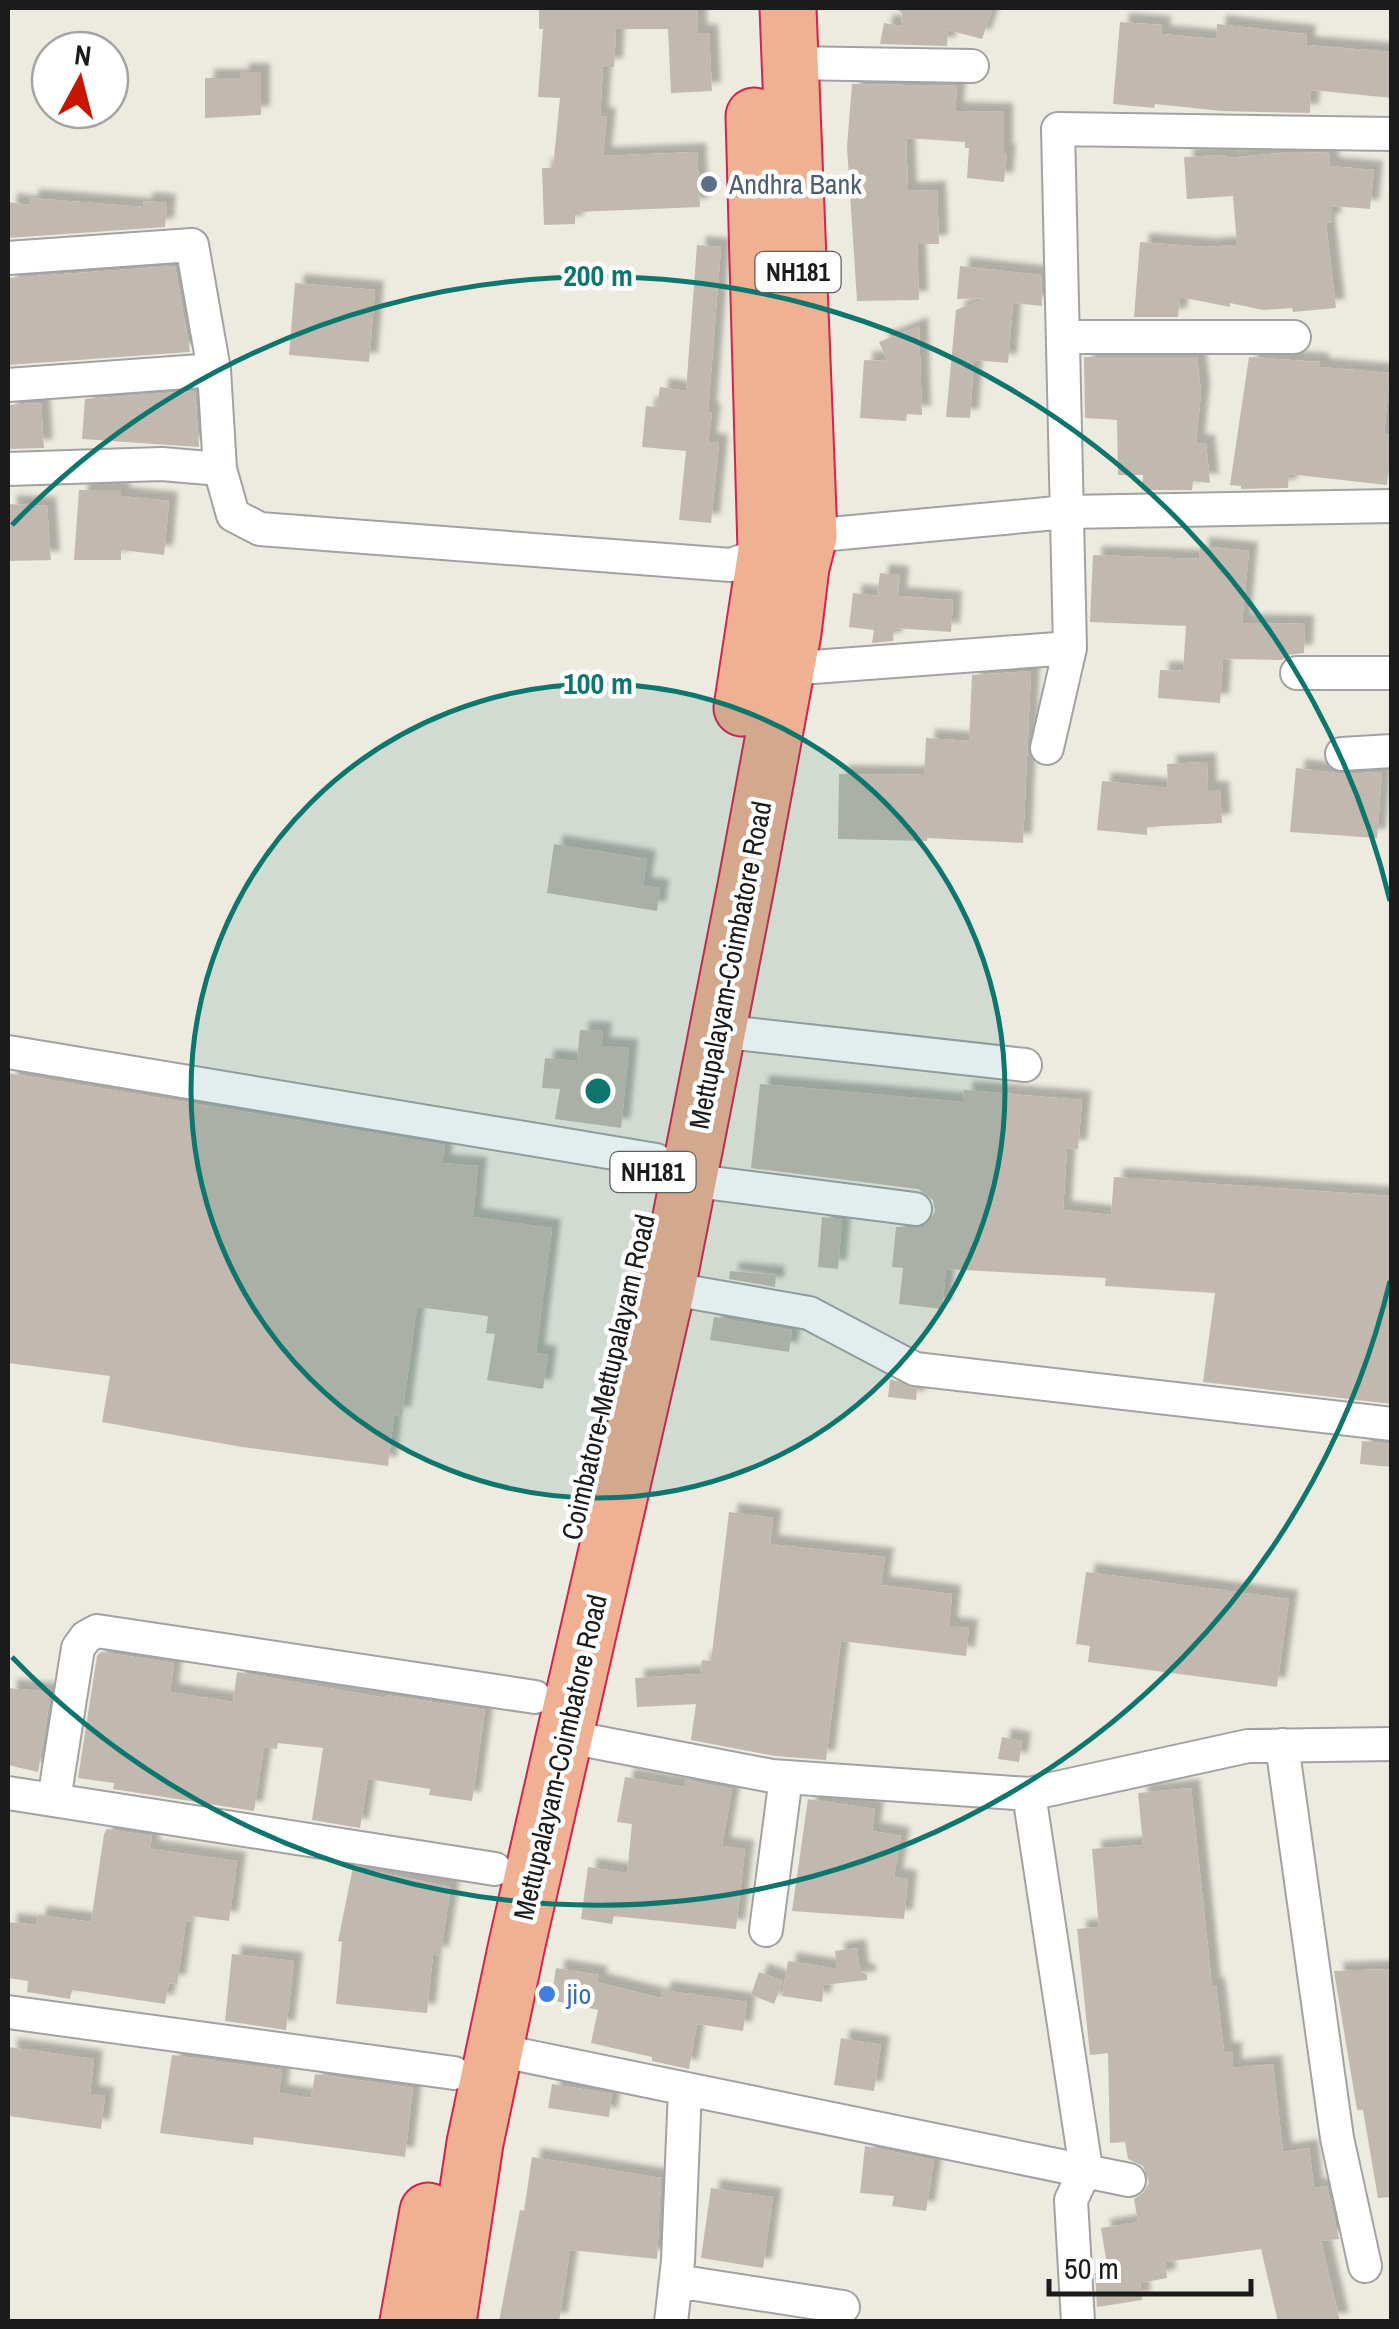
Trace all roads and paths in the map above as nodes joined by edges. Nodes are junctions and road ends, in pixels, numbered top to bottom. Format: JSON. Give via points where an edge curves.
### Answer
{"nodes":[{"id":1,"x":750,"y":8,"type":"edge"},
{"id":2,"x":788,"y":8,"type":"edge"},
{"id":3,"x":790,"y":63,"type":"junction"},
{"id":4,"x":972,"y":66,"type":"dead end"},
{"id":5,"x":1392,"y":134,"type":"edge"},
{"id":6,"x":8,"y":258,"type":"edge"},
{"id":7,"x":1294,"y":336,"type":"dead end"},
{"id":8,"x":1064,"y":337,"type":"junction"},
{"id":9,"x":214,"y":370,"type":"junction"},
{"id":10,"x":8,"y":385,"type":"edge"},
{"id":11,"x":8,"y":468,"type":"edge"},
{"id":12,"x":220,"y":469,"type":"junction"},
{"id":13,"x":1392,"y":506,"type":"edge"},
{"id":14,"x":1067,"y":512,"type":"junction"},
{"id":15,"x":788,"y":544,"type":"junction"},
{"id":16,"x":1070,"y":648,"type":"junction"},
{"id":17,"x":786,"y":668,"type":"junction"},
{"id":18,"x":1297,"y":673,"type":"dead end"},
{"id":19,"x":1392,"y":673,"type":"edge"},
{"id":20,"x":1047,"y":748,"type":"dead end"},
{"id":21,"x":1392,"y":751,"type":"edge"},
{"id":22,"x":1342,"y":754,"type":"dead end"},
{"id":23,"x":718,"y":1032,"type":"junction"},
{"id":24,"x":8,"y":1052,"type":"edge"},
{"id":25,"x":1024,"y":1065,"type":"dead end"},
{"id":26,"x":672,"y":1170,"type":"junction"},
{"id":27,"x":914,"y":1209,"type":"dead end"},
{"id":28,"x":667,"y":1288,"type":"junction"},
{"id":29,"x":1392,"y":1424,"type":"edge"},
{"id":30,"x":550,"y":1717,"type":"junction"},
{"id":31,"x":1392,"y":1744,"type":"edge"},
{"id":32,"x":1282,"y":1745,"type":"junction"},
{"id":33,"x":786,"y":1777,"type":"junction"},
{"id":34,"x":8,"y":1793,"type":"edge"},
{"id":35,"x":1029,"y":1794,"type":"junction"},
{"id":36,"x":54,"y":1800,"type":"junction"},
{"id":37,"x":496,"y":1869,"type":"junction"},
{"id":38,"x":766,"y":1930,"type":"dead end"},
{"id":39,"x":8,"y":2012,"type":"edge"},
{"id":40,"x":474,"y":2064,"type":"junction"},
{"id":41,"x":686,"y":2089,"type":"junction"},
{"id":42,"x":458,"y":2141,"type":"junction"},
{"id":43,"x":1086,"y":2169,"type":"junction"},
{"id":44,"x":1129,"y":2180,"type":"dead end"},
{"id":45,"x":1365,"y":2266,"type":"dead end"},
{"id":46,"x":676,"y":2282,"type":"junction"},
{"id":47,"x":843,"y":2307,"type":"dead end"},
{"id":48,"x":408,"y":2322,"type":"edge"},
{"id":49,"x":448,"y":2322,"type":"edge"},
{"id":50,"x":671,"y":2322,"type":"edge"},
{"id":51,"x":1078,"y":2322,"type":"edge"}],
"edges":[{"from":1,"to":15,"type":"highway","name":"Coimbatore-Mettupalayam Road","number":"NH181"},
{"from":2,"to":3,"type":"highway","name":"Mettupalayam-Coimbatore Road","number":"NH181"},
{"from":3,"to":4,"type":"street"},
{"from":3,"to":15,"type":"highway","name":"Mettupalayam-Coimbatore Road","number":"NH181"},
{"from":5,"to":8,"type":"street","via":[[1058,129]]},
{"from":6,"to":9,"type":"street","via":[[192,245]]},
{"from":7,"to":8,"type":"street"},
{"from":8,"to":14,"type":"street"},
{"from":9,"to":10,"type":"street"},
{"from":9,"to":12,"type":"street"},
{"from":11,"to":12,"type":"street"},
{"from":12,"to":15,"type":"street","via":[[233,515],[260,529],[731,565]]},
{"from":13,"to":14,"type":"street"},
{"from":14,"to":15,"type":"street"},
{"from":14,"to":16,"type":"street"},
{"from":15,"to":17,"type":"highway","name":"Mettupalayam-Coimbatore Road","number":"NH181","via":[[800,567]]},
{"from":15,"to":26,"type":"highway","name":"Coimbatore-Mettupalayam Road","number":"NH181","via":[[730,785]]},
{"from":16,"to":17,"type":"street"},
{"from":16,"to":20,"type":"street"},
{"from":17,"to":23,"type":"highway","name":"Mettupalayam-Coimbatore Road","number":"NH181"},
{"from":18,"to":19,"type":"street"},
{"from":21,"to":22,"type":"street"},
{"from":23,"to":25,"type":"street"},
{"from":23,"to":26,"type":"highway","name":"Mettupalayam-Coimbatore Road","number":"NH181"},
{"from":24,"to":26,"type":"street"},
{"from":26,"to":27,"type":"street"},
{"from":26,"to":28,"type":"highway","name":"Mettupalayam-Coimbatore Road","number":"NH181"},
{"from":26,"to":30,"type":"highway","name":"Coimbatore-Mettupalayam Road","number":"NH181"},
{"from":28,"to":29,"type":"street","via":[[810,1313],[915,1369]]},
{"from":28,"to":30,"type":"highway","name":"Mettupalayam-Coimbatore Road","number":"NH181"},
{"from":30,"to":33,"type":"street"},
{"from":30,"to":36,"type":"street","via":[[98,1631],[78,1648]]},
{"from":30,"to":37,"type":"highway","name":"Coimbatore-Mettupalayam Road","number":"NH181"},
{"from":30,"to":40,"type":"highway","name":"Mettupalayam-Coimbatore Road","number":"NH181"},
{"from":31,"to":32,"type":"street"},
{"from":32,"to":35,"type":"street","via":[[1248,1746]]},
{"from":32,"to":45,"type":"street","via":[[1335,2122]]},
{"from":33,"to":35,"type":"street"},
{"from":33,"to":38,"type":"street"},
{"from":34,"to":36,"type":"street"},
{"from":35,"to":43,"type":"street"},
{"from":36,"to":37,"type":"street"},
{"from":37,"to":40,"type":"highway","name":"Coimbatore-Mettupalayam Road","number":"NH181"},
{"from":39,"to":40,"type":"street"},
{"from":40,"to":41,"type":"street"},
{"from":40,"to":42,"type":"highway","name":"Mettupalayam-Coimbatore Road","number":"NH181"},
{"from":41,"to":43,"type":"street"},
{"from":41,"to":46,"type":"street"},
{"from":42,"to":48,"type":"highway","number":"NH181"},
{"from":42,"to":49,"type":"highway","name":"Mettupalayam-Coimbatore Road","number":"NH181"},
{"from":43,"to":44,"type":"street"},
{"from":43,"to":51,"type":"street","via":[[1071,2200]]},
{"from":46,"to":47,"type":"street"},
{"from":46,"to":50,"type":"street"}]}
